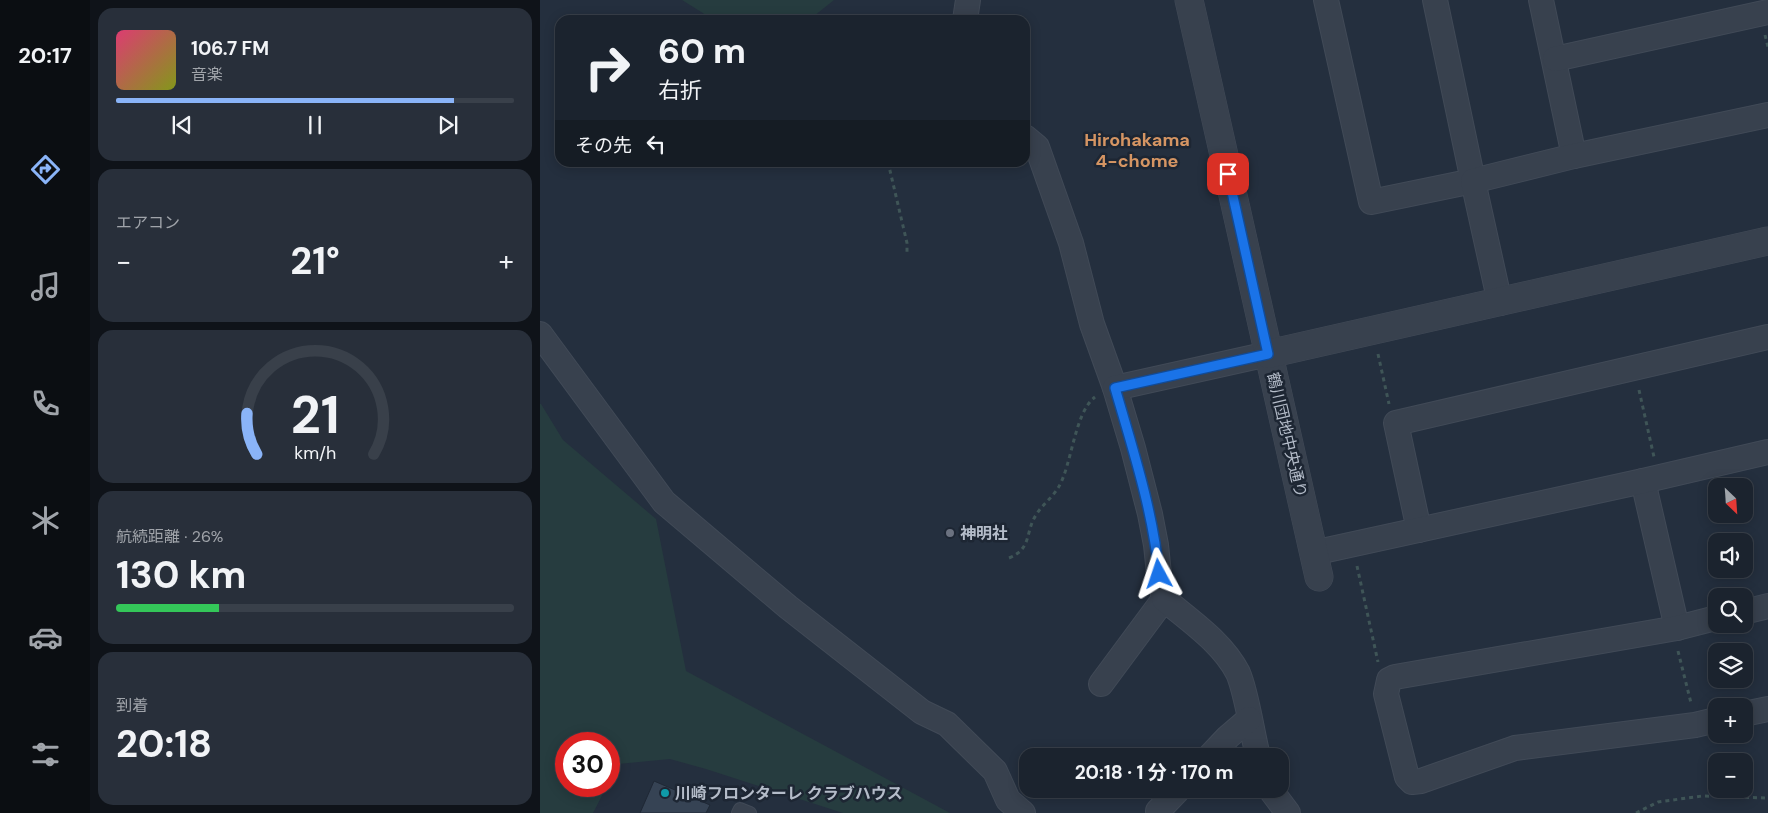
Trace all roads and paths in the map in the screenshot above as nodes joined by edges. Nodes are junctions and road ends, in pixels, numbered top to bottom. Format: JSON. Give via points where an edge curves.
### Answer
{"nodes":[{"id":1,"x":968,"y":0,"type":"edge"},
{"id":2,"x":1189,"y":0,"type":"edge"},
{"id":3,"x":1326,"y":0,"type":"edge"},
{"id":4,"x":1435,"y":0,"type":"edge"},
{"id":5,"x":1541,"y":0,"type":"edge"},
{"id":6,"x":1768,"y":12,"type":"edge"},
{"id":7,"x":966,"y":15,"type":"edge"},
{"id":8,"x":1555,"y":59,"type":"junction"},
{"id":9,"x":1768,"y":115,"type":"edge"},
{"id":10,"x":1030,"y":141,"type":"edge"},
{"id":11,"x":1574,"y":156,"type":"junction"},
{"id":12,"x":889,"y":167,"type":"edge"},
{"id":13,"x":1472,"y":181,"type":"junction"},
{"id":14,"x":1768,"y":241,"type":"edge"},
{"id":15,"x":906,"y":255,"type":"dead end"},
{"id":16,"x":1500,"y":303,"type":"junction"},
{"id":17,"x":540,"y":334,"type":"edge"},
{"id":18,"x":1768,"y":337,"type":"edge"},
{"id":19,"x":1268,"y":354,"type":"junction"},
{"id":20,"x":1379,"y":360,"type":"dead end"},
{"id":21,"x":1115,"y":388,"type":"junction"},
{"id":22,"x":1640,"y":395,"type":"dead end"},
{"id":23,"x":1391,"y":410,"type":"dead end"},
{"id":24,"x":1652,"y":448,"type":"dead end"},
{"id":25,"x":1768,"y":452,"type":"edge"},
{"id":26,"x":1643,"y":481,"type":"junction"},
{"id":27,"x":1419,"y":530,"type":"junction"},
{"id":28,"x":1009,"y":558,"type":"dead end"},
{"id":29,"x":1316,"y":565,"type":"joint"},
{"id":30,"x":1357,"y":566,"type":"dead end"},
{"id":31,"x":1164,"y":599,"type":"junction"},
{"id":32,"x":1768,"y":606,"type":"edge"},
{"id":33,"x":1753,"y":610,"type":"edge"},
{"id":34,"x":1708,"y":622,"type":"edge"},
{"id":35,"x":1677,"y":639,"type":"junction"},
{"id":36,"x":1379,"y":668,"type":"dead end"},
{"id":37,"x":1686,"y":683,"type":"dead end"},
{"id":38,"x":1101,"y":684,"type":"dead end"},
{"id":39,"x":1768,"y":709,"type":"edge"},
{"id":40,"x":1753,"y":712,"type":"edge"},
{"id":41,"x":1249,"y":719,"type":"junction"},
{"id":42,"x":1708,"y":722,"type":"edge"},
{"id":43,"x":1218,"y":748,"type":"edge"},
{"id":44,"x":1256,"y":748,"type":"edge"},
{"id":45,"x":1170,"y":798,"type":"edge"},
{"id":46,"x":1277,"y":798,"type":"edge"},
{"id":47,"x":1768,"y":798,"type":"edge"},
{"id":48,"x":1158,"y":811,"type":"dead end"},
{"id":49,"x":738,"y":813,"type":"edge"},
{"id":50,"x":750,"y":813,"type":"edge"},
{"id":51,"x":1023,"y":813,"type":"edge"},
{"id":52,"x":1288,"y":813,"type":"edge"},
{"id":53,"x":1636,"y":813,"type":"edge"}],
"edges":[{"from":1,"to":7,"type":"street"},
{"from":2,"to":19,"type":"street","name":"鶴川団地中央通り"},
{"from":3,"to":13,"type":"street","via":[[1371,202]]},
{"from":4,"to":13,"type":"street"},
{"from":5,"to":8,"type":"street"},
{"from":6,"to":8,"type":"street"},
{"from":8,"to":11,"type":"street"},
{"from":9,"to":11,"type":"street"},
{"from":10,"to":21,"type":"street","via":[[1037,147],[1071,243],[1092,324]]},
{"from":11,"to":13,"type":"street"},
{"from":12,"to":15,"type":"path"},
{"from":13,"to":16,"type":"street"},
{"from":14,"to":16,"type":"street"},
{"from":16,"to":19,"type":"street"},
{"from":17,"to":51,"type":"street","via":[[664,502],[788,607],[922,712],[947,724],[995,771],[1008,800]]},
{"from":18,"to":27,"type":"street","via":[[1396,423]]},
{"from":19,"to":21,"type":"street"},
{"from":19,"to":29,"type":"street","name":"鶴川団地中央通り"},
{"from":20,"to":23,"type":"path"},
{"from":21,"to":28,"type":"path","via":[[1106,389],[1092,399],[1084,411],[1058,488],[1035,516],[1026,545]]},
{"from":21,"to":31,"type":"street","via":[[1150,514]]},
{"from":22,"to":24,"type":"path"},
{"from":25,"to":26,"type":"street"},
{"from":26,"to":27,"type":"street"},
{"from":26,"to":35,"type":"street"},
{"from":27,"to":29,"type":"street"},
{"from":30,"to":36,"type":"path"},
{"from":31,"to":38,"type":"street"},
{"from":31,"to":41,"type":"street","via":[[1208,636],[1228,658],[1238,674]]},
{"from":32,"to":33,"type":"street"},
{"from":34,"to":35,"type":"street"},
{"from":35,"to":37,"type":"path"},
{"from":35,"to":42,"type":"street","via":[[1405,675],[1389,680],[1386,694],[1407,777],[1412,782],[1421,781],[1515,748]]},
{"from":39,"to":40,"type":"street"},
{"from":41,"to":43,"type":"street"},
{"from":41,"to":44,"type":"street"},
{"from":45,"to":48,"type":"street"},
{"from":46,"to":52,"type":"street"},
{"from":47,"to":53,"type":"path","via":[[1702,796],[1658,802]]},
{"from":49,"to":50,"type":"lane","via":[[740,808]]}]}
